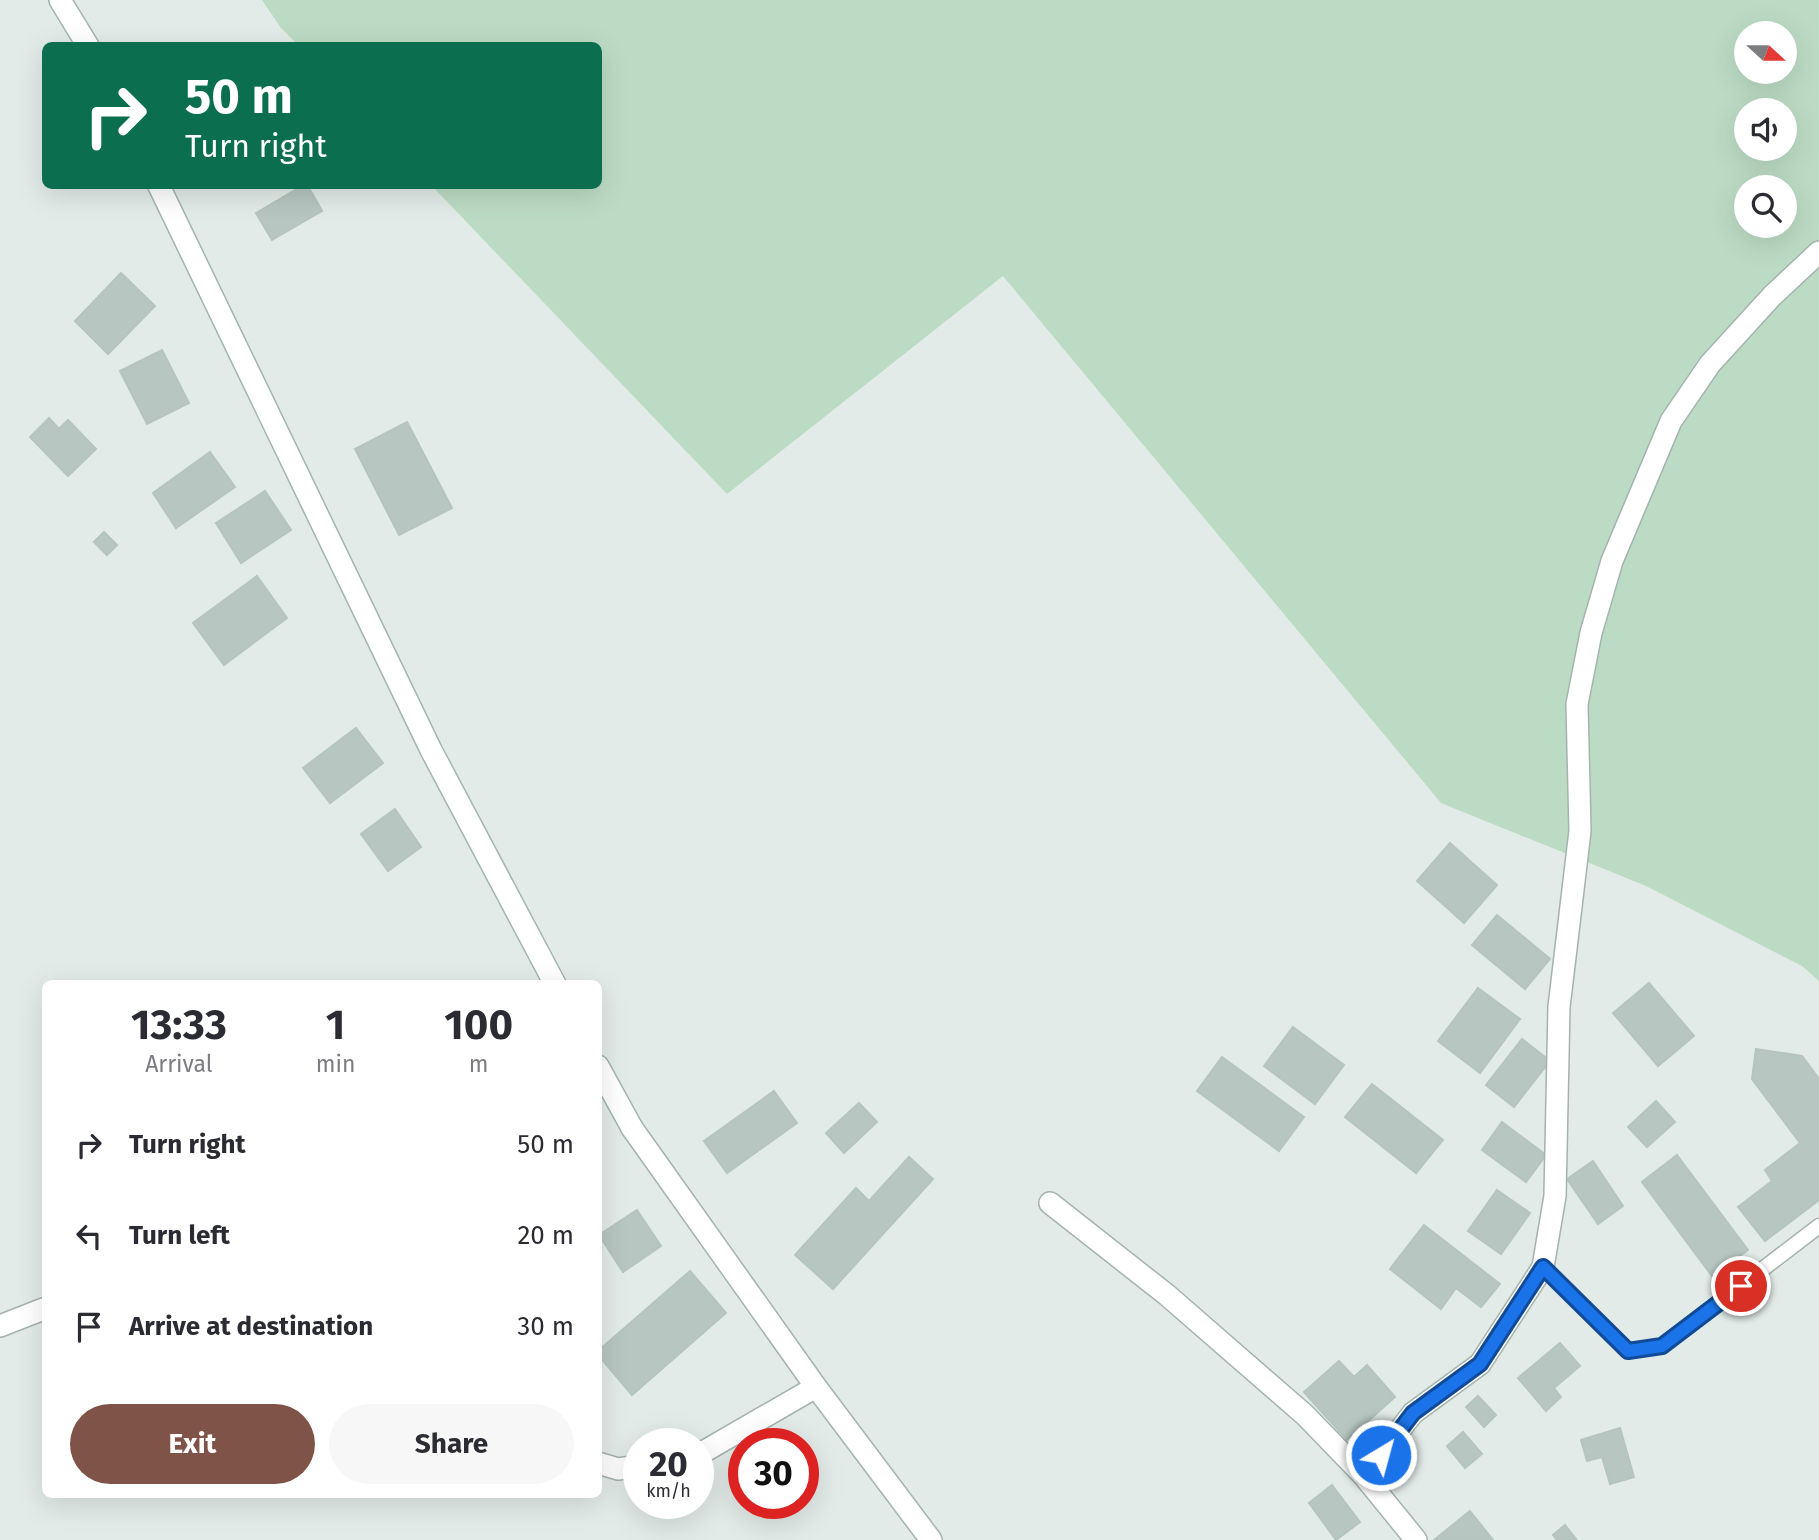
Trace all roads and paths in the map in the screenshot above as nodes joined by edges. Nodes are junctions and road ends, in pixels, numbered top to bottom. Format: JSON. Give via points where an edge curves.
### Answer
{"nodes":[{"id":1,"x":60,"y":0,"type":"edge"},
{"id":2,"x":86,"y":42,"type":"edge"},
{"id":3,"x":160,"y":189,"type":"edge"},
{"id":4,"x":1819,"y":252,"type":"edge"},
{"id":5,"x":553,"y":980,"type":"edge"},
{"id":6,"x":602,"y":1073,"type":"edge"},
{"id":7,"x":1050,"y":1203,"type":"dead end"},
{"id":8,"x":1819,"y":1226,"type":"edge"},
{"id":9,"x":1543,"y":1267,"type":"junction"},
{"id":10,"x":42,"y":1312,"type":"edge"},
{"id":11,"x":0,"y":1326,"type":"edge"},
{"id":12,"x":816,"y":1387,"type":"junction"},
{"id":13,"x":714,"y":1446,"type":"edge"},
{"id":14,"x":602,"y":1464,"type":"edge"},
{"id":15,"x":623,"y":1468,"type":"edge"},
{"id":16,"x":1364,"y":1476,"type":"junction"},
{"id":17,"x":930,"y":1540,"type":"edge"},
{"id":18,"x":1416,"y":1540,"type":"edge"}],
"edges":[{"from":1,"to":2,"type":"street"},
{"from":3,"to":5,"type":"street","via":[[430,750]]},
{"from":4,"to":9,"type":"street","via":[[1710,364],[1671,421],[1612,561],[1591,634],[1577,704],[1580,831],[1559,1007],[1555,1196]]},
{"from":6,"to":12,"type":"street","via":[[632,1128]]},
{"from":7,"to":16,"type":"street","via":[[1167,1295],[1306,1415]]},
{"from":8,"to":9,"type":"lane","via":[[1662,1346],[1628,1351]]},
{"from":9,"to":16,"type":"street","via":[[1480,1364],[1413,1413]]},
{"from":10,"to":11,"type":"street"},
{"from":12,"to":13,"type":"street"},
{"from":12,"to":17,"type":"street"},
{"from":14,"to":15,"type":"street"},
{"from":16,"to":18,"type":"street"}]}
